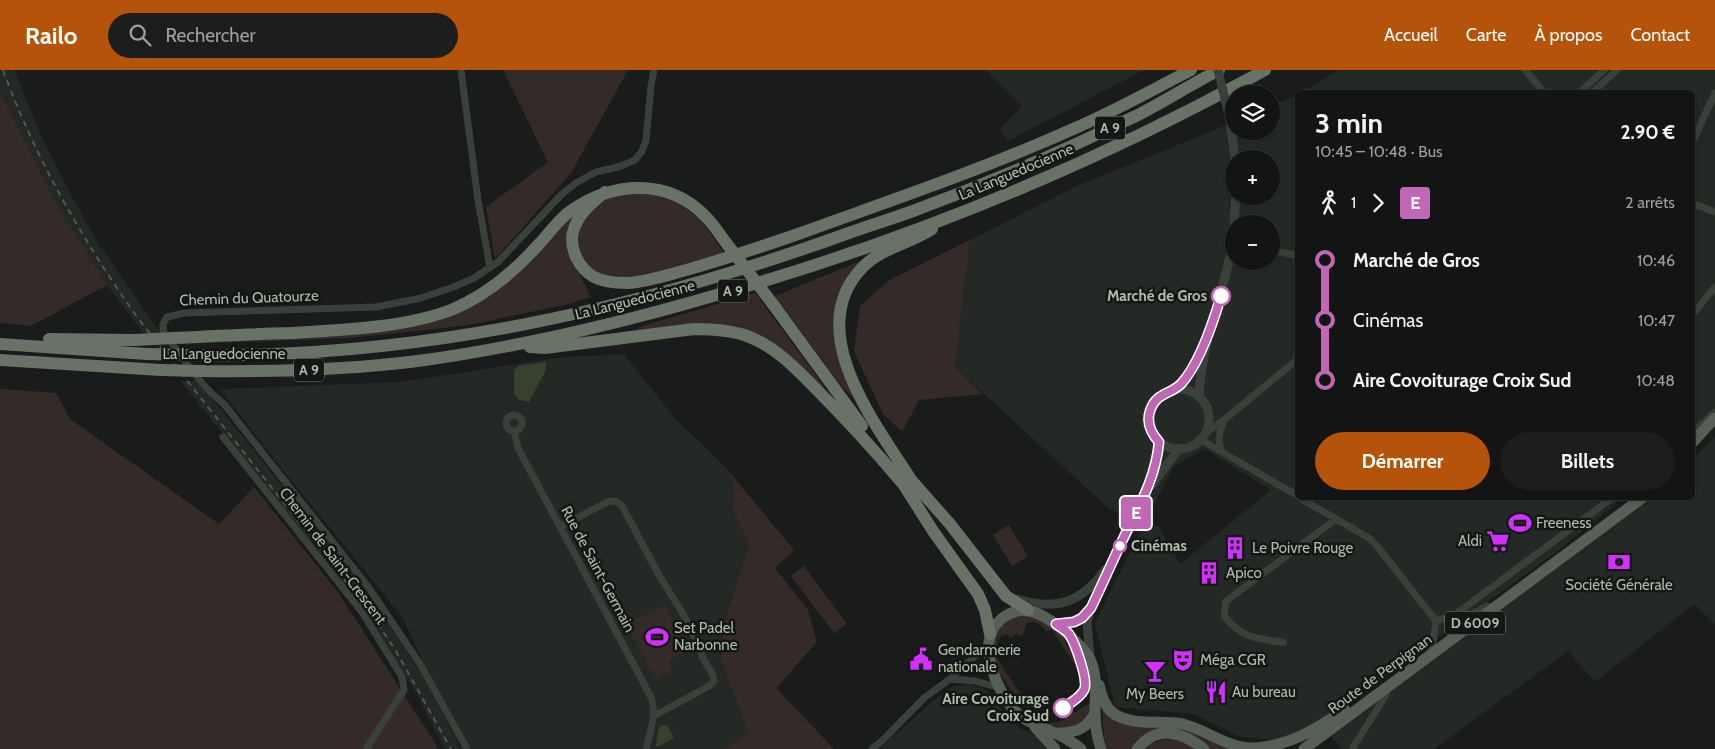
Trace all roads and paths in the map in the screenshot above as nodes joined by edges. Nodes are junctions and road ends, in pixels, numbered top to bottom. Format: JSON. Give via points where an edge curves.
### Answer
{"nodes":[{"id":1,"x":461,"y":70,"type":"edge"},
{"id":2,"x":654,"y":70,"type":"edge"},
{"id":3,"x":1191,"y":70,"type":"edge"},
{"id":4,"x":1218,"y":70,"type":"edge"},
{"id":5,"x":1265,"y":70,"type":"edge"},
{"id":6,"x":1525,"y":70,"type":"edge"},
{"id":7,"x":1604,"y":70,"type":"edge"},
{"id":8,"x":1617,"y":70,"type":"edge"},
{"id":9,"x":1542,"y":90,"type":"edge"},
{"id":10,"x":1582,"y":90,"type":"edge"},
{"id":11,"x":1594,"y":90,"type":"edge"},
{"id":12,"x":1715,"y":94,"type":"edge"},
{"id":13,"x":1695,"y":136,"type":"edge"},
{"id":14,"x":1234,"y":150,"type":"edge"},
{"id":15,"x":605,"y":192,"type":"junction"},
{"id":16,"x":1695,"y":205,"type":"edge"},
{"id":17,"x":1715,"y":212,"type":"edge"},
{"id":18,"x":950,"y":216,"type":"junction"},
{"id":19,"x":1280,"y":252,"type":"edge"},
{"id":20,"x":1295,"y":255,"type":"edge"},
{"id":21,"x":490,"y":268,"type":"junction"},
{"id":22,"x":1228,"y":270,"type":"edge"},
{"id":23,"x":1715,"y":287,"type":"edge"},
{"id":24,"x":1695,"y":311,"type":"edge"},
{"id":25,"x":1209,"y":334,"type":"junction"},
{"id":26,"x":0,"y":344,"type":"edge"},
{"id":27,"x":15,"y":344,"type":"junction"},
{"id":28,"x":511,"y":346,"type":"junction"},
{"id":29,"x":0,"y":360,"type":"edge"},
{"id":30,"x":1295,"y":362,"type":"edge"},
{"id":31,"x":1174,"y":389,"type":"junction"},
{"id":32,"x":1199,"y":397,"type":"junction"},
{"id":33,"x":1715,"y":412,"type":"edge"},
{"id":34,"x":1715,"y":418,"type":"edge"},
{"id":35,"x":1226,"y":419,"type":"junction"},
{"id":36,"x":1715,"y":428,"type":"edge"},
{"id":37,"x":1695,"y":430,"type":"edge"},
{"id":38,"x":514,"y":431,"type":"dead end"},
{"id":39,"x":1207,"y":432,"type":"junction"},
{"id":40,"x":223,"y":437,"type":"dead end"},
{"id":41,"x":1201,"y":440,"type":"junction"},
{"id":42,"x":1695,"y":440,"type":"edge"},
{"id":43,"x":1159,"y":442,"type":"junction"},
{"id":44,"x":1695,"y":449,"type":"edge"},
{"id":45,"x":1178,"y":450,"type":"junction"},
{"id":46,"x":1222,"y":451,"type":"junction"},
{"id":47,"x":907,"y":482,"type":"junction"},
{"id":48,"x":1146,"y":494,"type":"junction"},
{"id":49,"x":1295,"y":495,"type":"edge"},
{"id":50,"x":1303,"y":500,"type":"edge"},
{"id":51,"x":1605,"y":500,"type":"edge"},
{"id":52,"x":1609,"y":500,"type":"edge"},
{"id":53,"x":1630,"y":500,"type":"edge"},
{"id":54,"x":1639,"y":500,"type":"edge"},
{"id":55,"x":1601,"y":506,"type":"junction"},
{"id":56,"x":1336,"y":519,"type":"junction"},
{"id":57,"x":560,"y":527,"type":"junction"},
{"id":58,"x":1116,"y":555,"type":"junction"},
{"id":59,"x":1006,"y":596,"type":"junction"},
{"id":60,"x":1487,"y":606,"type":"junction"},
{"id":61,"x":1091,"y":608,"type":"junction"},
{"id":62,"x":1028,"y":610,"type":"junction"},
{"id":63,"x":1436,"y":621,"type":"junction"},
{"id":64,"x":1056,"y":624,"type":"junction"},
{"id":65,"x":989,"y":639,"type":"junction"},
{"id":66,"x":1283,"y":642,"type":"dead end"},
{"id":67,"x":1430,"y":648,"type":"junction"},
{"id":68,"x":1090,"y":658,"type":"junction"},
{"id":69,"x":1096,"y":677,"type":"junction"},
{"id":70,"x":950,"y":679,"type":"junction"},
{"id":71,"x":1000,"y":688,"type":"junction"},
{"id":72,"x":1386,"y":689,"type":"junction"},
{"id":73,"x":1361,"y":700,"type":"junction"},
{"id":74,"x":1095,"y":713,"type":"junction"},
{"id":75,"x":654,"y":716,"type":"junction"},
{"id":76,"x":1030,"y":722,"type":"junction"},
{"id":77,"x":1055,"y":733,"type":"junction"},
{"id":78,"x":1305,"y":748,"type":"edge"},
{"id":79,"x":366,"y":749,"type":"edge"},
{"id":80,"x":467,"y":749,"type":"edge"},
{"id":81,"x":646,"y":749,"type":"edge"},
{"id":82,"x":872,"y":749,"type":"edge"},
{"id":83,"x":1055,"y":749,"type":"edge"},
{"id":84,"x":1081,"y":749,"type":"edge"},
{"id":85,"x":1101,"y":749,"type":"edge"},
{"id":86,"x":1138,"y":749,"type":"edge"},
{"id":87,"x":1204,"y":749,"type":"edge"},
{"id":88,"x":1295,"y":749,"type":"edge"},
{"id":89,"x":1352,"y":749,"type":"edge"}],
"edges":[{"from":1,"to":21,"type":"street"},
{"from":2,"to":21,"type":"street","name":"Chemin du Quatourze","via":[[646,140],[635,160],[596,172],[576,183]]},
{"from":3,"to":15,"type":"highway","via":[[1073,129],[953,178],[750,251],[661,277],[626,283],[609,281],[594,277],[580,263],[573,249],[576,220]]},
{"from":4,"to":14,"type":"street","bridge":true},
{"from":4,"to":27,"type":"highway","name":"La Languedocienne","number":"A 9","bridge":true,"via":[[1074,145],[950,197],[802,251],[596,310],[420,342],[299,354],[147,354]]},
{"from":5,"to":18,"type":"highway","name":"La Languedocienne","number":"A 9","via":[[1104,152]]},
{"from":6,"to":9,"type":"street"},
{"from":7,"to":10,"type":"street"},
{"from":8,"to":11,"type":"street"},
{"from":12,"to":13,"type":"street"},
{"from":15,"to":27,"type":"highway","bridge":true,"via":[[570,210],[533,251],[479,296],[450,310],[404,322],[347,330],[134,340],[41,339]]},
{"from":15,"to":47,"type":"highway","bridge":true,"via":[[627,187],[650,188],[672,194],[706,217]]},
{"from":16,"to":17,"type":"street"},
{"from":18,"to":28,"type":"highway","name":"La Languedocienne","number":"A 9","via":[[854,252],[738,289],[604,326]]},
{"from":18,"to":47,"type":"highway","via":[[921,237],[877,256],[865,265],[852,280],[839,317],[842,347],[862,403]]},
{"from":19,"to":20,"type":"street"},
{"from":21,"to":80,"type":"street","name":"Chemin du Quatourze","via":[[456,286],[421,298],[376,307],[184,313],[167,317],[163,324],[163,331],[203,384],[224,404],[370,588],[420,664]]},
{"from":22,"to":25,"type":"street"},
{"from":23,"to":24,"type":"street"},
{"from":25,"to":31,"type":"street","via":[[1189,372]]},
{"from":25,"to":32,"type":"street"},
{"from":26,"to":27,"type":"highway","name":"La Languedocienne","number":"A 9"},
{"from":28,"to":29,"type":"highway","name":"La Languedocienne","number":"A 9","bridge":true,"via":[[418,361],[301,371],[161,370]]},
{"from":28,"to":47,"type":"highway","via":[[545,348],[694,329],[722,330],[747,336],[770,348],[806,379]]},
{"from":30,"to":35,"type":"street"},
{"from":31,"to":32,"type":"street","via":[[1184,389]]},
{"from":31,"to":43,"type":"street","via":[[1154,401],[1149,412],[1149,425]]},
{"from":32,"to":39,"type":"street","via":[[1208,410]]},
{"from":33,"to":37,"type":"street"},
{"from":34,"to":42,"type":"main road"},
{"from":35,"to":39,"type":"street"},
{"from":35,"to":46,"type":"street","via":[[1220,429],[1218,444]]},
{"from":36,"to":44,"type":"main road"},
{"from":38,"to":57,"type":"street","name":"Rue de Saint-Germain","via":[[518,448]]},
{"from":39,"to":41,"type":"street"},
{"from":40,"to":79,"type":"street","name":"Chemin de Saint-Crescent","via":[[362,612],[402,677],[404,690]]},
{"from":41,"to":45,"type":"street","via":[[1191,448]]},
{"from":41,"to":46,"type":"street"},
{"from":43,"to":45,"type":"street"},
{"from":43,"to":48,"type":"street","via":[[1158,457]]},
{"from":45,"to":48,"type":"street"},
{"from":46,"to":49,"type":"street"},
{"from":47,"to":59,"type":"highway","via":[[950,524]]},
{"from":47,"to":65,"type":"highway","via":[[933,531],[978,594],[985,610]]},
{"from":48,"to":58,"type":"street"},
{"from":50,"to":56,"type":"street"},
{"from":51,"to":55,"type":"street"},
{"from":52,"to":55,"type":"street"},
{"from":53,"to":60,"type":"main road","name":"Route de Perpignan","number":"D 6009"},
{"from":54,"to":72,"type":"main road","name":"Route de Perpignan","number":"D 6009"},
{"from":55,"to":63,"type":"street","via":[[1456,614]]},
{"from":56,"to":63,"type":"street","via":[[1377,546]]},
{"from":56,"to":66,"type":"street","via":[[1226,601],[1224,616],[1233,628],[1256,639]]},
{"from":57,"to":75,"type":"street","name":"Rue de Saint-Germain","via":[[651,697]]},
{"from":57,"to":75,"type":"street","via":[[607,502],[618,502],[689,624],[714,681]]},
{"from":58,"to":59,"type":"street","via":[[1083,594],[1066,602],[1035,605]]},
{"from":58,"to":61,"type":"street"},
{"from":59,"to":62,"type":"highway"},
{"from":60,"to":63,"type":"street","via":[[1470,615]]},
{"from":60,"to":67,"type":"main road","name":"Route de Perpignan","number":"D 6009"},
{"from":61,"to":64,"type":"street","via":[[1074,622]]},
{"from":61,"to":68,"type":"street","via":[[1087,622]]},
{"from":62,"to":64,"type":"main road"},
{"from":62,"to":65,"type":"main road","via":[[1004,616]]},
{"from":63,"to":67,"type":"street","via":[[1434,642]]},
{"from":64,"to":68,"type":"main road"},
{"from":65,"to":70,"type":"street"},
{"from":65,"to":71,"type":"main road","via":[[991,663]]},
{"from":67,"to":73,"type":"main road","name":"Route de Perpignan","number":"D 6009"},
{"from":68,"to":69,"type":"main road"},
{"from":69,"to":73,"type":"main road","via":[[1108,709],[1117,716],[1184,725],[1234,746],[1253,748],[1284,744]]},
{"from":69,"to":74,"type":"main road"},
{"from":70,"to":71,"type":"street"},
{"from":70,"to":82,"type":"street","via":[[924,698]]},
{"from":71,"to":76,"type":"main road","via":[[1008,703]]},
{"from":72,"to":78,"type":"main road","name":"Route de Perpignan","number":"D 6009"},
{"from":72,"to":89,"type":"street","via":[[1386,695]]},
{"from":73,"to":88,"type":"main road","name":"Route de Perpignan","number":"D 6009"},
{"from":74,"to":77,"type":"main road","via":[[1090,722],[1073,733]]},
{"from":74,"to":85,"type":"main road"},
{"from":75,"to":81,"type":"street","name":"Rue de Saint-Germain"},
{"from":76,"to":77,"type":"main road"},
{"from":76,"to":83,"type":"main road"},
{"from":77,"to":84,"type":"main road"},
{"from":86,"to":87,"type":"main road","via":[[1164,733],[1180,734]]}]}
